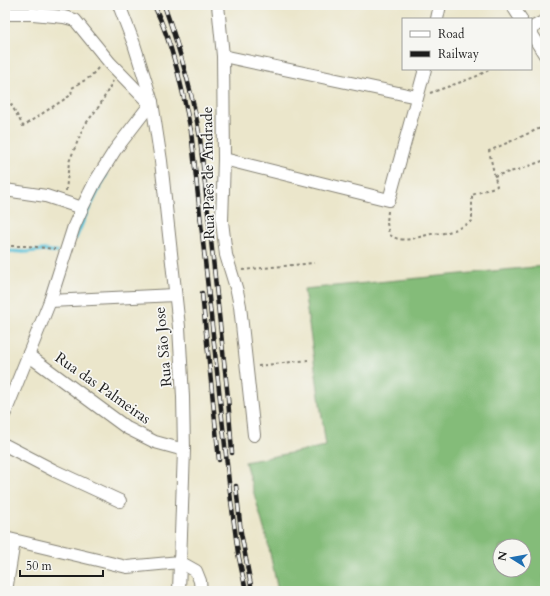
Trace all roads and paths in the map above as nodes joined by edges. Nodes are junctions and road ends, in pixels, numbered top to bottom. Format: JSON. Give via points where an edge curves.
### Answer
{"nodes":[{"id":1,"x":119,"y":5,"type":"edge"},
{"id":2,"x":218,"y":5,"type":"edge"},
{"id":3,"x":440,"y":5,"type":"edge"},
{"id":4,"x":512,"y":5,"type":"edge"},
{"id":5,"x":5,"y":14,"type":"edge"},
{"id":6,"x":437,"y":18,"type":"edge"},
{"id":7,"x":520,"y":18,"type":"edge"},
{"id":8,"x":545,"y":21,"type":"edge"},
{"id":9,"x":532,"y":28,"type":"edge"},
{"id":10,"x":532,"y":35,"type":"edge"},
{"id":11,"x":545,"y":55,"type":"edge"},
{"id":12,"x":223,"y":56,"type":"junction"},
{"id":13,"x":107,"y":59,"type":"junction"},
{"id":14,"x":425,"y":70,"type":"edge"},
{"id":15,"x":489,"y":70,"type":"edge"},
{"id":16,"x":118,"y":72,"type":"junction"},
{"id":17,"x":5,"y":93,"type":"edge"},
{"id":18,"x":417,"y":97,"type":"junction"},
{"id":19,"x":151,"y":103,"type":"junction"},
{"id":20,"x":545,"y":126,"type":"edge"},
{"id":21,"x":224,"y":159,"type":"junction"},
{"id":22,"x":545,"y":160,"type":"edge"},
{"id":23,"x":494,"y":176,"type":"junction"},
{"id":24,"x":5,"y":190,"type":"edge"},
{"id":25,"x":389,"y":200,"type":"junction"},
{"id":26,"x":65,"y":202,"type":"junction"},
{"id":27,"x":82,"y":208,"type":"junction"},
{"id":28,"x":5,"y":246,"type":"edge"},
{"id":29,"x":66,"y":251,"type":"junction"},
{"id":30,"x":314,"y":263,"type":"dead end"},
{"id":31,"x":231,"y":271,"type":"junction"},
{"id":32,"x":175,"y":295,"type":"junction"},
{"id":33,"x":50,"y":301,"type":"junction"},
{"id":34,"x":28,"y":355,"type":"junction"},
{"id":35,"x":308,"y":360,"type":"dead end"},
{"id":36,"x":247,"y":368,"type":"junction"},
{"id":37,"x":5,"y":414,"type":"edge"},
{"id":38,"x":254,"y":435,"type":"dead end"},
{"id":39,"x":5,"y":445,"type":"edge"},
{"id":40,"x":184,"y":450,"type":"junction"},
{"id":41,"x":120,"y":501,"type":"dead end"},
{"id":42,"x":9,"y":540,"type":"edge"},
{"id":43,"x":180,"y":562,"type":"junction"},
{"id":44,"x":6,"y":591,"type":"edge"},
{"id":45,"x":179,"y":591,"type":"edge"},
{"id":46,"x":201,"y":591,"type":"edge"}],
"edges":[{"from":1,"to":19,"type":"street","name":"Rua São Jose","via":[[134,44]]},
{"from":2,"to":12,"type":"street","name":"Rua Paes de Andrade"},
{"from":3,"to":6,"type":"street"},
{"from":4,"to":7,"type":"street"},
{"from":5,"to":13,"type":"street","via":[[33,14],[75,20]]},
{"from":8,"to":9,"type":"street"},
{"from":10,"to":11,"type":"street"},
{"from":12,"to":18,"type":"street"},
{"from":12,"to":21,"type":"street","name":"Rua Paes de Andrade"},
{"from":13,"to":16,"type":"street"},
{"from":13,"to":17,"type":"path","via":[[90,77],[72,88],[71,95],[23,126]]},
{"from":14,"to":18,"type":"street"},
{"from":15,"to":18,"type":"path","via":[[475,78]]},
{"from":16,"to":19,"type":"street"},
{"from":16,"to":26,"type":"path","via":[[100,105],[84,126],[69,162]]},
{"from":18,"to":25,"type":"street"},
{"from":19,"to":27,"type":"street","via":[[115,150]]},
{"from":19,"to":32,"type":"street","name":"Rua São Jose","via":[[161,161]]},
{"from":20,"to":23,"type":"path","via":[[489,152]]},
{"from":21,"to":25,"type":"street"},
{"from":21,"to":31,"type":"street","name":"Rua Paes de Andrade","via":[[222,221],[226,255]]},
{"from":22,"to":23,"type":"path"},
{"from":23,"to":25,"type":"path","via":[[496,186],[472,195],[472,221],[461,228],[444,233],[408,240],[394,238],[389,234],[387,223]]},
{"from":24,"to":26,"type":"street","via":[[46,196]]},
{"from":26,"to":27,"type":"street"},
{"from":27,"to":29,"type":"street"},
{"from":28,"to":29,"type":"path"},
{"from":29,"to":33,"type":"street"},
{"from":30,"to":31,"type":"path"},
{"from":31,"to":36,"type":"street","name":"Rua Paes de Andrade","via":[[240,306]]},
{"from":32,"to":33,"type":"street"},
{"from":32,"to":40,"type":"street","name":"Rua São Jose","via":[[182,361]]},
{"from":33,"to":34,"type":"street"},
{"from":34,"to":37,"type":"street"},
{"from":34,"to":40,"type":"street","name":"Rua das Palmeiras","via":[[128,428],[155,442]]},
{"from":35,"to":36,"type":"path"},
{"from":36,"to":38,"type":"street","name":"Rua Paes de Andrade"},
{"from":39,"to":41,"type":"street"},
{"from":40,"to":43,"type":"street","name":"Rua São Jose"},
{"from":42,"to":43,"type":"street","via":[[127,567]]},
{"from":42,"to":44,"type":"street"},
{"from":43,"to":45,"type":"street","name":"Rua São Jose"},
{"from":43,"to":46,"type":"street","via":[[196,571]]}]}
